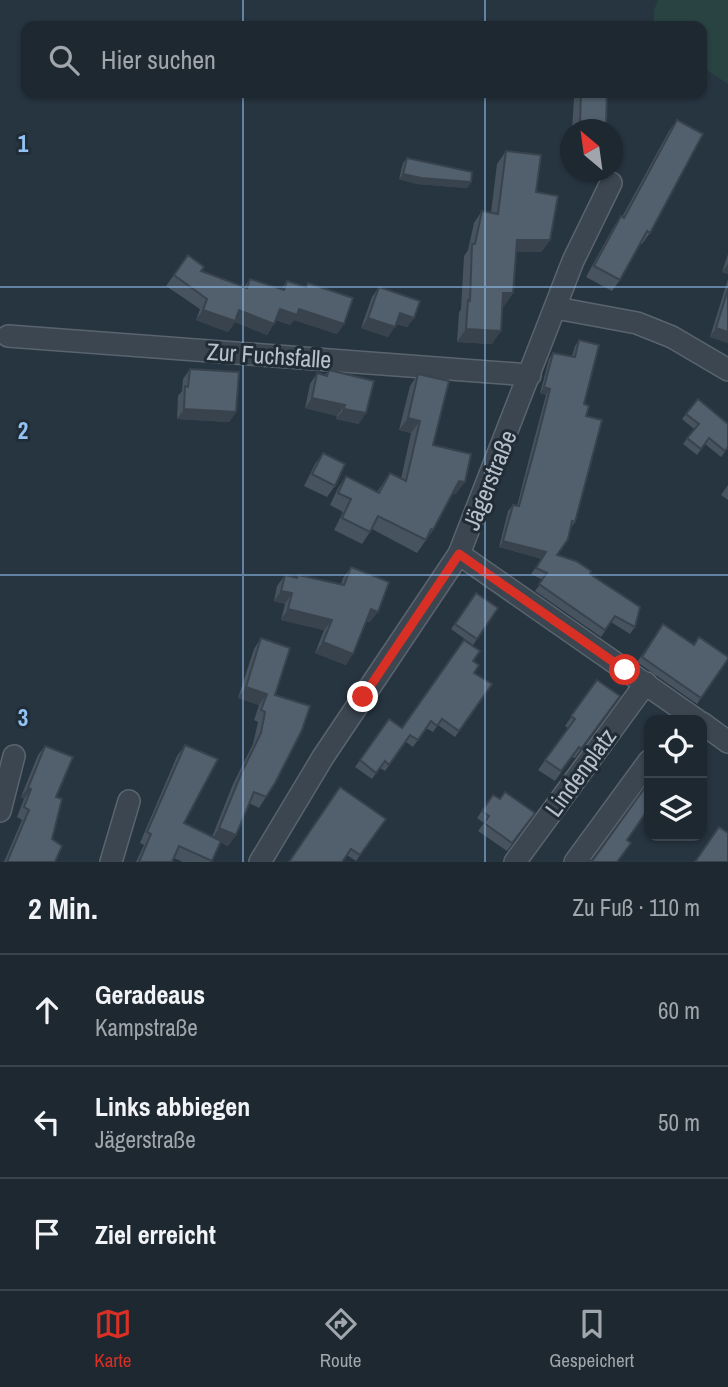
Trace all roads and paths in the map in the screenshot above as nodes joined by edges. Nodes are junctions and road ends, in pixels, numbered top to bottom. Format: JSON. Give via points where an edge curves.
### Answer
{"nodes":[{"id":1,"x":611,"y":183,"type":"dead end"},
{"id":2,"x":556,"y":308,"type":"junction"},
{"id":3,"x":8,"y":336,"type":"dead end"},
{"id":4,"x":728,"y":370,"type":"edge"},
{"id":5,"x":530,"y":375,"type":"junction"},
{"id":6,"x":459,"y":554,"type":"junction"},
{"id":7,"x":646,"y":683,"type":"junction"},
{"id":8,"x":686,"y":715,"type":"edge"},
{"id":9,"x":707,"y":729,"type":"edge"},
{"id":10,"x":728,"y":742,"type":"edge"},
{"id":11,"x":13,"y":755,"type":"dead end"},
{"id":12,"x":644,"y":768,"type":"edge"},
{"id":13,"x":130,"y":801,"type":"dead end"},
{"id":14,"x":0,"y":811,"type":"edge"},
{"id":15,"x":111,"y":862,"type":"edge"},
{"id":16,"x":260,"y":862,"type":"edge"},
{"id":17,"x":515,"y":862,"type":"edge"},
{"id":18,"x":575,"y":862,"type":"edge"}],
"edges":[{"from":1,"to":2,"type":"street","name":"Jägerstraße"},
{"from":2,"to":4,"type":"street","via":[[637,323],[672,337]]},
{"from":2,"to":5,"type":"street","name":"Jägerstraße"},
{"from":3,"to":5,"type":"street","name":"Zur Fuchsfalle"},
{"from":5,"to":6,"type":"street","name":"Jägerstraße"},
{"from":6,"to":7,"type":"street"},
{"from":6,"to":16,"type":"street","name":"Jägerstraße","via":[[323,757]]},
{"from":7,"to":8,"type":"street"},
{"from":7,"to":17,"type":"street","name":"Lindenplatz"},
{"from":9,"to":10,"type":"street"},
{"from":11,"to":14,"type":"street"},
{"from":12,"to":18,"type":"street","name":"Lindenplatz"},
{"from":13,"to":15,"type":"street"}]}
